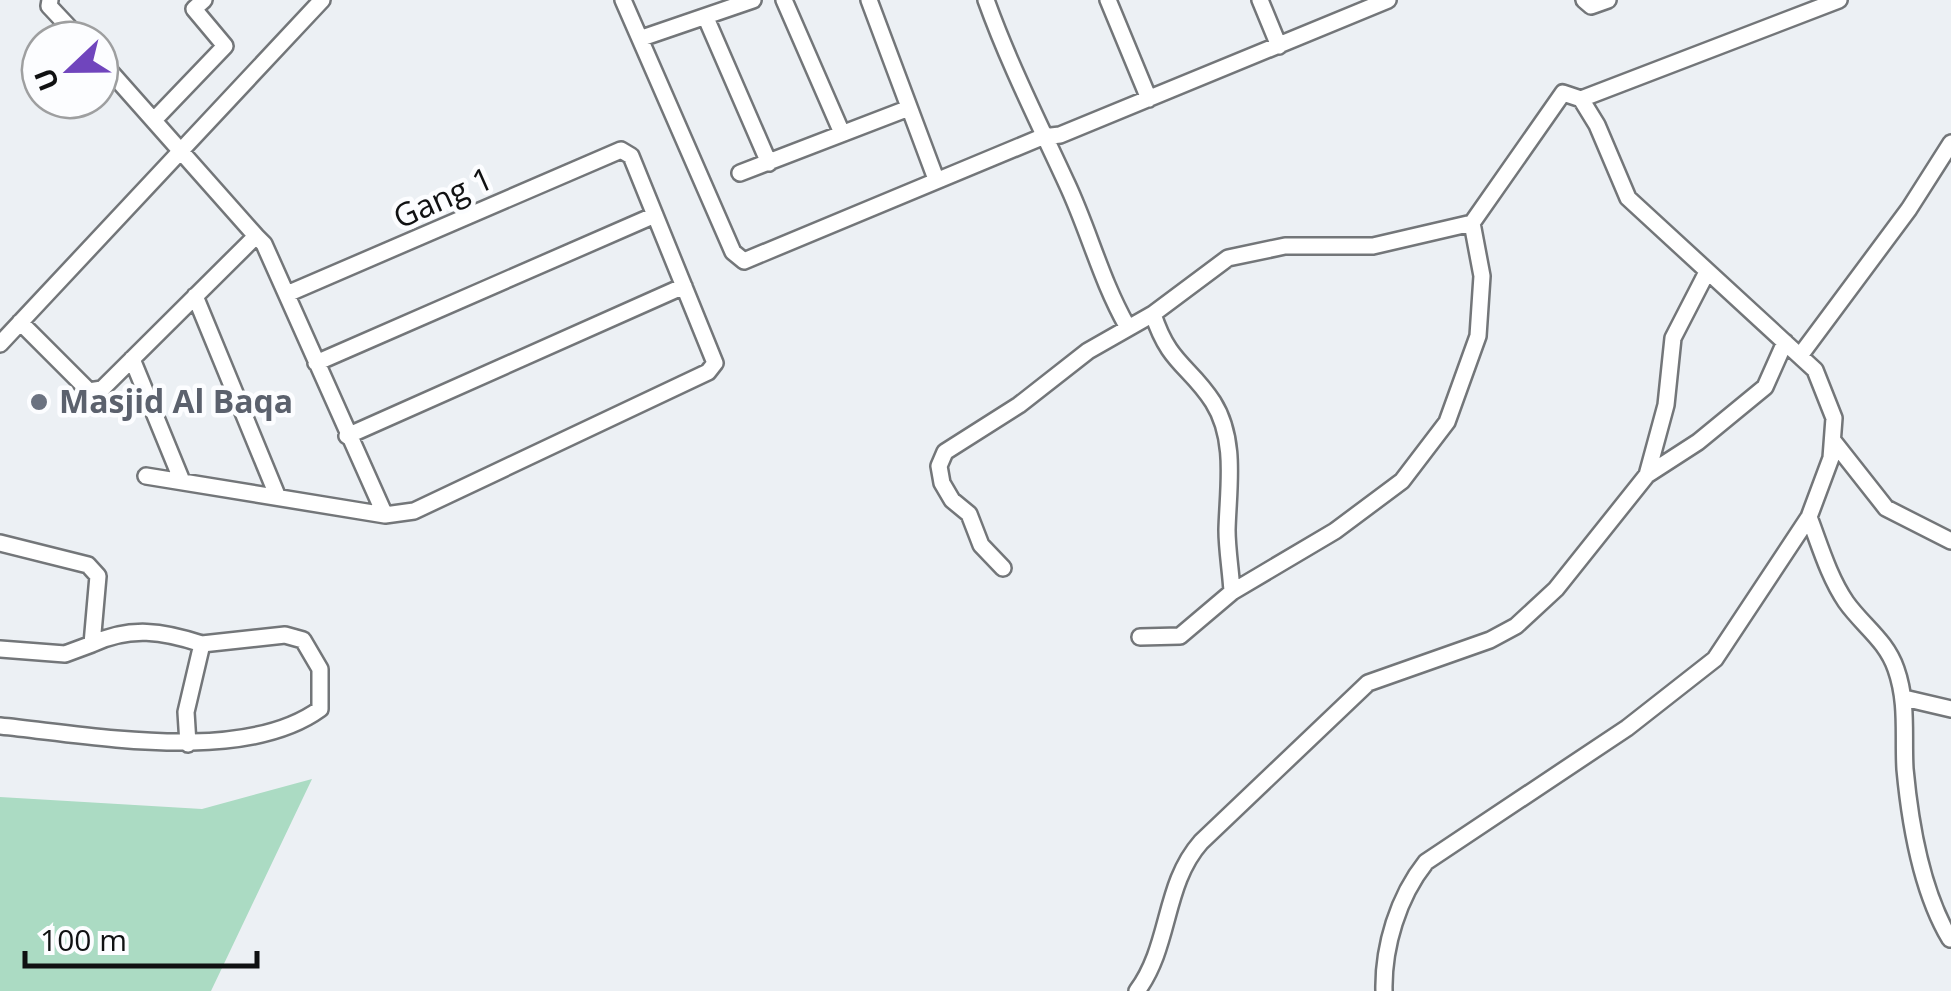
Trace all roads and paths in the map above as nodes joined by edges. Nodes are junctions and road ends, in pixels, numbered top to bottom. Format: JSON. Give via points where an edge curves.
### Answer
{"nodes":[{"id":1,"x":50,"y":0,"type":"edge"},
{"id":2,"x":322,"y":0,"type":"edge"},
{"id":3,"x":622,"y":0,"type":"edge"},
{"id":4,"x":753,"y":0,"type":"edge"},
{"id":5,"x":784,"y":0,"type":"edge"},
{"id":6,"x":868,"y":0,"type":"edge"},
{"id":7,"x":986,"y":0,"type":"edge"},
{"id":8,"x":1108,"y":0,"type":"edge"},
{"id":9,"x":1260,"y":0,"type":"edge"},
{"id":10,"x":1388,"y":0,"type":"edge"},
{"id":11,"x":1584,"y":0,"type":"edge"},
{"id":12,"x":1608,"y":0,"type":"edge"},
{"id":13,"x":1839,"y":0,"type":"edge"},
{"id":14,"x":194,"y":3,"type":"edge"},
{"id":15,"x":706,"y":18,"type":"junction"},
{"id":16,"x":62,"y":20,"type":"edge"},
{"id":17,"x":642,"y":38,"type":"junction"},
{"id":18,"x":1279,"y":46,"type":"junction"},
{"id":19,"x":120,"y":82,"type":"edge"},
{"id":20,"x":1149,"y":99,"type":"junction"},
{"id":21,"x":1582,"y":99,"type":"junction"},
{"id":22,"x":908,"y":108,"type":"junction"},
{"id":23,"x":155,"y":120,"type":"junction"},
{"id":24,"x":842,"y":133,"type":"junction"},
{"id":25,"x":1042,"y":137,"type":"junction"},
{"id":26,"x":1951,"y":142,"type":"edge"},
{"id":27,"x":183,"y":154,"type":"junction"},
{"id":28,"x":768,"y":163,"type":"junction"},
{"id":29,"x":740,"y":174,"type":"dead end"},
{"id":30,"x":936,"y":179,"type":"junction"},
{"id":31,"x":655,"y":215,"type":"junction"},
{"id":32,"x":1472,"y":222,"type":"junction"},
{"id":33,"x":256,"y":236,"type":"junction"},
{"id":34,"x":1707,"y":272,"type":"junction"},
{"id":35,"x":684,"y":286,"type":"junction"},
{"id":36,"x":287,"y":294,"type":"junction"},
{"id":37,"x":195,"y":296,"type":"junction"},
{"id":38,"x":1153,"y":314,"type":"junction"},
{"id":39,"x":20,"y":322,"type":"junction"},
{"id":40,"x":1126,"y":326,"type":"junction"},
{"id":41,"x":1785,"y":342,"type":"junction"},
{"id":42,"x":0,"y":344,"type":"edge"},
{"id":43,"x":1802,"y":353,"type":"junction"},
{"id":44,"x":132,"y":359,"type":"junction"},
{"id":45,"x":316,"y":364,"type":"junction"},
{"id":46,"x":347,"y":436,"type":"junction"},
{"id":47,"x":1834,"y":442,"type":"junction"},
{"id":48,"x":146,"y":476,"type":"dead end"},
{"id":49,"x":1647,"y":476,"type":"junction"},
{"id":50,"x":182,"y":481,"type":"junction"},
{"id":51,"x":276,"y":495,"type":"junction"},
{"id":52,"x":385,"y":515,"type":"junction"},
{"id":53,"x":1809,"y":518,"type":"junction"},
{"id":54,"x":1951,"y":541,"type":"edge"},
{"id":55,"x":0,"y":543,"type":"edge"},
{"id":56,"x":1004,"y":568,"type":"dead end"},
{"id":57,"x":1232,"y":592,"type":"junction"},
{"id":58,"x":1140,"y":636,"type":"dead end"},
{"id":59,"x":92,"y":644,"type":"junction"},
{"id":60,"x":202,"y":644,"type":"junction"},
{"id":61,"x":0,"y":649,"type":"edge"},
{"id":62,"x":1904,"y":698,"type":"junction"},
{"id":63,"x":1951,"y":709,"type":"edge"},
{"id":64,"x":0,"y":726,"type":"edge"},
{"id":65,"x":188,"y":744,"type":"junction"},
{"id":66,"x":1950,"y":940,"type":"edge"},
{"id":67,"x":1137,"y":991,"type":"edge"},
{"id":68,"x":1384,"y":991,"type":"edge"}],
"edges":[{"from":1,"to":16,"type":"street"},
{"from":2,"to":27,"type":"street"},
{"from":3,"to":17,"type":"street"},
{"from":4,"to":15,"type":"street"},
{"from":5,"to":24,"type":"street"},
{"from":6,"to":22,"type":"street"},
{"from":7,"to":25,"type":"street"},
{"from":8,"to":20,"type":"street"},
{"from":9,"to":18,"type":"street"},
{"from":10,"to":18,"type":"street"},
{"from":11,"to":12,"type":"street","via":[[1591,6]]},
{"from":13,"to":21,"type":"street"},
{"from":14,"to":23,"type":"street","via":[[225,46]]},
{"from":15,"to":17,"type":"street"},
{"from":15,"to":28,"type":"street"},
{"from":17,"to":30,"type":"street","via":[[732,252],[744,261]]},
{"from":18,"to":20,"type":"street"},
{"from":19,"to":23,"type":"street"},
{"from":20,"to":25,"type":"street"},
{"from":21,"to":32,"type":"street","via":[[1563,94]]},
{"from":21,"to":34,"type":"street","via":[[1628,198]]},
{"from":22,"to":24,"type":"street"},
{"from":22,"to":30,"type":"street"},
{"from":23,"to":27,"type":"street"},
{"from":24,"to":28,"type":"street"},
{"from":25,"to":30,"type":"street"},
{"from":25,"to":40,"type":"street"},
{"from":26,"to":43,"type":"street"},
{"from":27,"to":33,"type":"street"},
{"from":27,"to":39,"type":"street"},
{"from":28,"to":29,"type":"street"},
{"from":31,"to":35,"type":"street"},
{"from":31,"to":36,"type":"street","name":"Gang 1","via":[[630,156],[621,150]]},
{"from":31,"to":45,"type":"street"},
{"from":32,"to":38,"type":"street","via":[[1373,246],[1285,246],[1228,258]]},
{"from":32,"to":57,"type":"street","via":[[1482,276],[1478,336],[1448,422],[1402,481],[1335,531]]},
{"from":33,"to":36,"type":"street"},
{"from":33,"to":37,"type":"street"},
{"from":34,"to":41,"type":"street"},
{"from":34,"to":49,"type":"street","via":[[1673,338],[1666,405]]},
{"from":35,"to":46,"type":"street"},
{"from":35,"to":52,"type":"street","via":[[715,363],[708,372],[414,511]]},
{"from":36,"to":45,"type":"street"},
{"from":37,"to":44,"type":"street"},
{"from":37,"to":51,"type":"street"},
{"from":38,"to":40,"type":"street"},
{"from":38,"to":57,"type":"street","via":[[1174,360],[1213,402],[1228,447]]},
{"from":39,"to":42,"type":"street"},
{"from":39,"to":44,"type":"street","via":[[89,391],[102,389]]},
{"from":40,"to":56,"type":"street","via":[[945,452],[942,483],[969,514],[981,546]]},
{"from":41,"to":43,"type":"street"},
{"from":41,"to":49,"type":"street","via":[[1765,386]]},
{"from":43,"to":47,"type":"street","via":[[1830,400]]},
{"from":44,"to":50,"type":"street"},
{"from":45,"to":46,"type":"street"},
{"from":46,"to":52,"type":"street"},
{"from":47,"to":53,"type":"street"},
{"from":47,"to":54,"type":"street","via":[[1886,508]]},
{"from":48,"to":50,"type":"street"},
{"from":49,"to":67,"type":"street","via":[[1537,609],[1490,640],[1368,683],[1201,842],[1180,872],[1161,950]]},
{"from":50,"to":51,"type":"street"},
{"from":51,"to":52,"type":"street"},
{"from":53,"to":62,"type":"street","via":[[1848,606],[1888,652]]},
{"from":53,"to":68,"type":"street","via":[[1715,659],[1627,728],[1426,862],[1392,931]]},
{"from":55,"to":59,"type":"street","via":[[88,566],[98,576]]},
{"from":57,"to":58,"type":"street","via":[[1180,636]]},
{"from":59,"to":60,"type":"street","via":[[140,631]]},
{"from":59,"to":61,"type":"street","via":[[65,654]]},
{"from":60,"to":65,"type":"street","via":[[186,712]]},
{"from":60,"to":65,"type":"street","via":[[285,635],[303,640],[320,669],[320,710],[284,729]]},
{"from":62,"to":63,"type":"street"},
{"from":62,"to":66,"type":"street","via":[[1909,794],[1934,906]]},
{"from":64,"to":65,"type":"street"}]}
